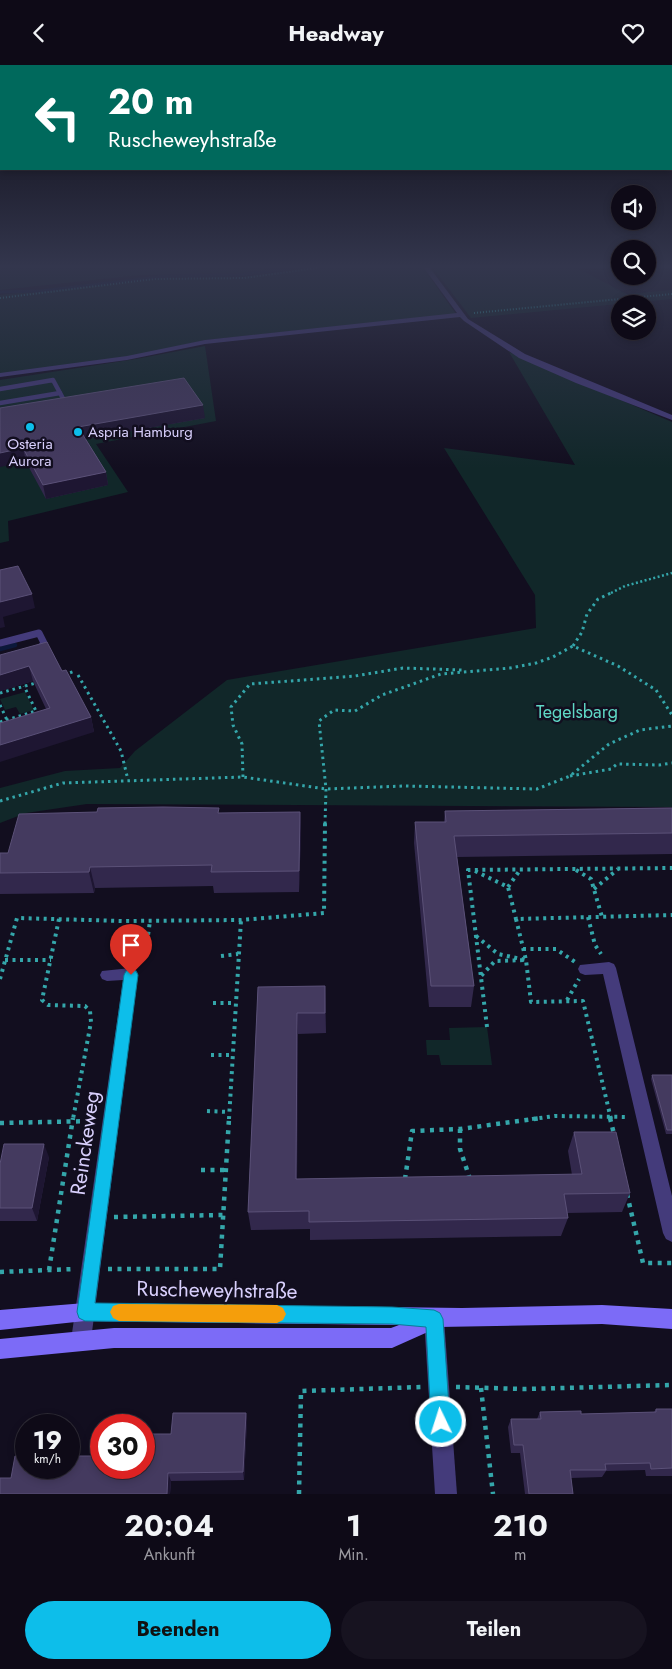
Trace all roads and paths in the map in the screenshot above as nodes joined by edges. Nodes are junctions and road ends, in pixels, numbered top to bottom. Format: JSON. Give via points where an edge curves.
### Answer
{"nodes":[{"id":1,"x":274,"y":335,"type":"edge"},
{"id":2,"x":489,"y":335,"type":"edge"},
{"id":3,"x":0,"y":375,"type":"edge"},
{"id":4,"x":0,"y":389,"type":"edge"},
{"id":5,"x":60,"y":393,"type":"junction"},
{"id":6,"x":0,"y":403,"type":"edge"},
{"id":7,"x":56,"y":406,"type":"edge"},
{"id":8,"x":672,"y":417,"type":"edge"},
{"id":9,"x":672,"y":573,"type":"edge"},
{"id":10,"x":0,"y":643,"type":"edge"},
{"id":11,"x":573,"y":646,"type":"junction"},
{"id":12,"x":34,"y":651,"type":"edge"},
{"id":13,"x":473,"y":670,"type":"junction"},
{"id":14,"x":76,"y":671,"type":"dead end"},
{"id":15,"x":78,"y":675,"type":"dead end"},
{"id":16,"x":58,"y":676,"type":"edge"},
{"id":17,"x":41,"y":681,"type":"edge"},
{"id":18,"x":24,"y":686,"type":"junction"},
{"id":19,"x":0,"y":693,"type":"edge"},
{"id":20,"x":0,"y":705,"type":"edge"},
{"id":21,"x":36,"y":711,"type":"junction"},
{"id":22,"x":672,"y":715,"type":"edge"},
{"id":23,"x":39,"y":719,"type":"edge"},
{"id":24,"x":7,"y":720,"type":"junction"},
{"id":25,"x":0,"y":722,"type":"edge"},
{"id":26,"x":672,"y":726,"type":"edge"},
{"id":27,"x":10,"y":728,"type":"edge"},
{"id":28,"x":672,"y":763,"type":"edge"},
{"id":29,"x":570,"y":776,"type":"junction"},
{"id":30,"x":243,"y":777,"type":"junction"},
{"id":31,"x":128,"y":780,"type":"junction"},
{"id":32,"x":326,"y":789,"type":"junction"},
{"id":33,"x":0,"y":801,"type":"edge"},
{"id":34,"x":576,"y":869,"type":"junction"},
{"id":35,"x":618,"y":869,"type":"junction"},
{"id":36,"x":671,"y":869,"type":"edge"},
{"id":37,"x":473,"y":870,"type":"junction"},
{"id":38,"x":520,"y":870,"type":"junction"},
{"id":39,"x":508,"y":887,"type":"junction"},
{"id":40,"x":594,"y":889,"type":"junction"},
{"id":41,"x":672,"y":915,"type":"edge"},
{"id":42,"x":588,"y":917,"type":"junction"},
{"id":43,"x":602,"y":917,"type":"junction"},
{"id":44,"x":59,"y":919,"type":"junction"},
{"id":45,"x":516,"y":919,"type":"junction"},
{"id":46,"x":241,"y":920,"type":"junction"},
{"id":47,"x":150,"y":921,"type":"junction"},
{"id":48,"x":476,"y":936,"type":"junction"},
{"id":49,"x":523,"y":949,"type":"junction"},
{"id":50,"x":238,"y":954,"type":"junction"},
{"id":51,"x":145,"y":957,"type":"dead end"},
{"id":52,"x":221,"y":957,"type":"dead end"},
{"id":53,"x":526,"y":959,"type":"junction"},
{"id":54,"x":6,"y":960,"type":"junction"},
{"id":55,"x":50,"y":960,"type":"junction"},
{"id":56,"x":608,"y":968,"type":"junction"},
{"id":57,"x":585,"y":969,"type":"junction"},
{"id":58,"x":107,"y":975,"type":"dead end"},
{"id":59,"x":481,"y":976,"type":"junction"},
{"id":60,"x":0,"y":979,"type":"edge"},
{"id":61,"x":566,"y":1000,"type":"junction"},
{"id":62,"x":213,"y":1003,"type":"dead end"},
{"id":63,"x":236,"y":1003,"type":"junction"},
{"id":64,"x":487,"y":1027,"type":"dead end"},
{"id":65,"x":211,"y":1055,"type":"dead end"},
{"id":66,"x":232,"y":1055,"type":"junction"},
{"id":67,"x":207,"y":1111,"type":"dead end"},
{"id":68,"x":229,"y":1112,"type":"junction"},
{"id":69,"x":610,"y":1117,"type":"junction"},
{"id":70,"x":643,"y":1118,"type":"junction"},
{"id":71,"x":111,"y":1121,"type":"junction"},
{"id":72,"x":72,"y":1122,"type":"junction"},
{"id":73,"x":0,"y":1123,"type":"edge"},
{"id":74,"x":460,"y":1129,"type":"junction"},
{"id":75,"x":616,"y":1144,"type":"edge"},
{"id":76,"x":201,"y":1170,"type":"dead end"},
{"id":77,"x":226,"y":1170,"type":"junction"},
{"id":78,"x":405,"y":1179,"type":"edge"},
{"id":79,"x":471,"y":1181,"type":"edge"},
{"id":80,"x":626,"y":1190,"type":"edge"},
{"id":81,"x":223,"y":1215,"type":"junction"},
{"id":82,"x":98,"y":1217,"type":"junction"},
{"id":83,"x":672,"y":1233,"type":"edge"},
{"id":84,"x":672,"y":1263,"type":"edge"},
{"id":85,"x":91,"y":1269,"type":"junction"},
{"id":86,"x":48,"y":1270,"type":"junction"},
{"id":87,"x":0,"y":1272,"type":"edge"},
{"id":88,"x":85,"y":1312,"type":"junction"},
{"id":89,"x":434,"y":1319,"type":"junction"},
{"id":90,"x":672,"y":1319,"type":"edge"},
{"id":91,"x":0,"y":1320,"type":"edge"},
{"id":92,"x":81,"y":1340,"type":"junction"},
{"id":93,"x":0,"y":1349,"type":"edge"},
{"id":94,"x":481,"y":1388,"type":"dead end"},
{"id":95,"x":446,"y":1494,"type":"edge"},
{"id":96,"x":493,"y":1494,"type":"edge"}],
"edges":[{"from":1,"to":3,"type":"street","via":[[205,342],[127,358]]},
{"from":2,"to":8,"type":"street","via":[[526,359]]},
{"from":4,"to":5,"type":"lane","via":[[53,380]]},
{"from":5,"to":6,"type":"lane"},
{"from":5,"to":7,"type":"lane","via":[[66,404]]},
{"from":9,"to":11,"type":"path","via":[[625,586],[598,599],[586,614],[582,633]]},
{"from":10,"to":12,"type":"lane","via":[[39,633],[44,643],[41,649]]},
{"from":11,"to":13,"type":"path","via":[[536,663]]},
{"from":11,"to":22,"type":"path","via":[[618,666],[656,690]]},
{"from":13,"to":30,"type":"path","via":[[403,668],[355,676],[250,684],[232,707],[233,725],[242,744]]},
{"from":13,"to":32,"type":"path","via":[[414,682],[355,711],[334,710],[319,721]]},
{"from":14,"to":16,"type":"path"},
{"from":15,"to":31,"type":"path","via":[[121,751]]},
{"from":17,"to":18,"type":"path"},
{"from":18,"to":19,"type":"path"},
{"from":18,"to":21,"type":"path"},
{"from":20,"to":24,"type":"path"},
{"from":21,"to":23,"type":"path"},
{"from":21,"to":24,"type":"path"},
{"from":24,"to":25,"type":"path"},
{"from":24,"to":27,"type":"path"},
{"from":26,"to":29,"type":"path","via":[[640,730],[609,744]]},
{"from":28,"to":29,"type":"path","via":[[617,764],[612,769]]},
{"from":29,"to":32,"type":"path","via":[[537,789],[406,786]]},
{"from":30,"to":31,"type":"path"},
{"from":30,"to":32,"type":"path"},
{"from":31,"to":33,"type":"path","via":[[64,783]]},
{"from":32,"to":46,"type":"path","via":[[324,913]]},
{"from":34,"to":35,"type":"path"},
{"from":34,"to":38,"type":"path"},
{"from":34,"to":40,"type":"path","via":[[591,879]]},
{"from":35,"to":36,"type":"path"},
{"from":35,"to":40,"type":"path"},
{"from":37,"to":38,"type":"path"},
{"from":37,"to":39,"type":"path"},
{"from":37,"to":48,"type":"path","via":[[468,870]]},
{"from":38,"to":39,"type":"path"},
{"from":39,"to":45,"type":"path"},
{"from":40,"to":43,"type":"path"},
{"from":41,"to":43,"type":"path"},
{"from":42,"to":43,"type":"path"},
{"from":42,"to":45,"type":"path"},
{"from":42,"to":56,"type":"path","via":[[596,945]]},
{"from":44,"to":47,"type":"path"},
{"from":44,"to":54,"type":"path","via":[[17,919]]},
{"from":44,"to":55,"type":"path"},
{"from":45,"to":49,"type":"path"},
{"from":46,"to":47,"type":"path"},
{"from":46,"to":50,"type":"path"},
{"from":47,"to":51,"type":"path"},
{"from":48,"to":53,"type":"path","via":[[498,954]]},
{"from":48,"to":59,"type":"path"},
{"from":49,"to":53,"type":"path"},
{"from":49,"to":57,"type":"path","via":[[556,949]]},
{"from":50,"to":52,"type":"path"},
{"from":50,"to":63,"type":"path"},
{"from":53,"to":59,"type":"path","via":[[494,961]]},
{"from":53,"to":61,"type":"path","via":[[532,1002]]},
{"from":54,"to":55,"type":"path"},
{"from":54,"to":60,"type":"path"},
{"from":55,"to":72,"type":"path","via":[[42,1000],[48,1005],[84,1006],[90,1011],[91,1022]]},
{"from":56,"to":57,"type":"street"},
{"from":56,"to":70,"type":"street"},
{"from":57,"to":61,"type":"path"},
{"from":58,"to":71,"type":"street","name":"Reinckeweg","via":[[131,975]]},
{"from":59,"to":64,"type":"path"},
{"from":61,"to":69,"type":"path","via":[[583,1001]]},
{"from":62,"to":63,"type":"path"},
{"from":63,"to":66,"type":"path"},
{"from":65,"to":66,"type":"path"},
{"from":66,"to":68,"type":"path"},
{"from":67,"to":68,"type":"path"},
{"from":68,"to":77,"type":"path"},
{"from":69,"to":70,"type":"path"},
{"from":69,"to":74,"type":"path","via":[[555,1116]]},
{"from":69,"to":75,"type":"path"},
{"from":70,"to":83,"type":"street"},
{"from":71,"to":72,"type":"path"},
{"from":71,"to":82,"type":"street","name":"Reinckeweg"},
{"from":72,"to":73,"type":"path"},
{"from":72,"to":86,"type":"path"},
{"from":74,"to":78,"type":"path","via":[[412,1131]]},
{"from":74,"to":79,"type":"path","via":[[460,1149]]},
{"from":76,"to":77,"type":"path"},
{"from":77,"to":81,"type":"path"},
{"from":80,"to":84,"type":"path","via":[[643,1263]]},
{"from":81,"to":82,"type":"path"},
{"from":81,"to":85,"type":"path","via":[[220,1269]]},
{"from":82,"to":85,"type":"street","name":"Reinckeweg"},
{"from":85,"to":86,"type":"path"},
{"from":85,"to":88,"type":"street","name":"Reinckeweg"},
{"from":86,"to":87,"type":"path"},
{"from":88,"to":89,"type":"street","name":"Ruscheweyhstraße","via":[[392,1315]]},
{"from":88,"to":91,"type":"street","name":"Ruscheweyhstraße"},
{"from":88,"to":92,"type":"street","name":"Reinckeweg"},
{"from":89,"to":90,"type":"street","name":"Ruscheweyhstraße","via":[[632,1315]]},
{"from":89,"to":92,"type":"street","name":"Ruscheweyhstraße","via":[[392,1338]]},
{"from":89,"to":95,"type":"street"},
{"from":92,"to":93,"type":"street","name":"Ruscheweyhstraße"},
{"from":94,"to":96,"type":"path"}]}
